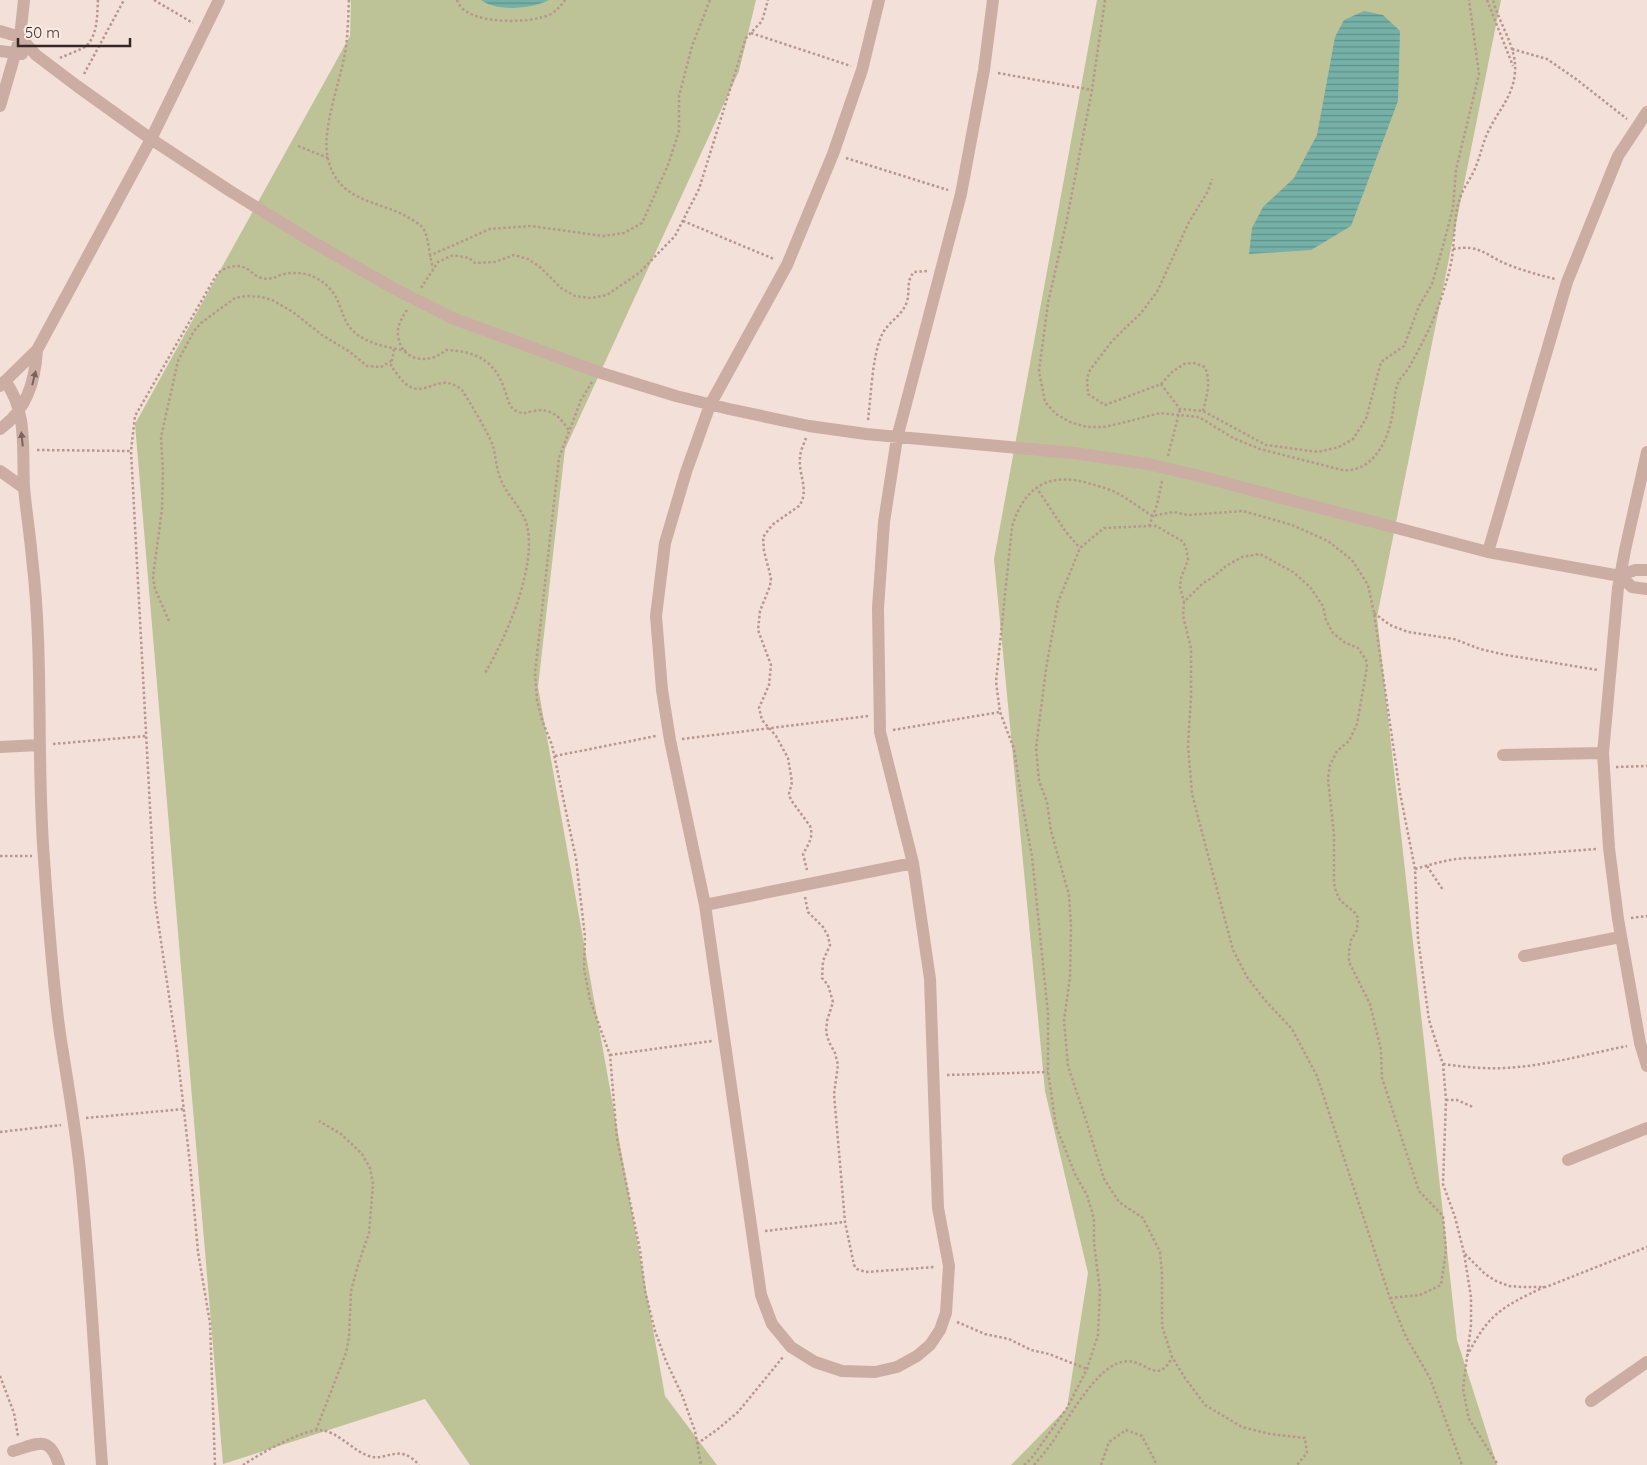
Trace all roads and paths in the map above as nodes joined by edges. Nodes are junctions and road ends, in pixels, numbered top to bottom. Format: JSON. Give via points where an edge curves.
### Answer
{"nodes":[{"id":1,"x":24,"y":0,"type":"edge"},
{"id":2,"x":98,"y":0,"type":"edge"},
{"id":3,"x":124,"y":0,"type":"edge"},
{"id":4,"x":154,"y":0,"type":"edge"},
{"id":5,"x":220,"y":0,"type":"edge"},
{"id":6,"x":350,"y":0,"type":"edge"},
{"id":7,"x":457,"y":0,"type":"edge"},
{"id":8,"x":565,"y":0,"type":"edge"},
{"id":9,"x":710,"y":0,"type":"edge"},
{"id":10,"x":768,"y":0,"type":"edge"},
{"id":11,"x":879,"y":0,"type":"edge"},
{"id":12,"x":993,"y":0,"type":"edge"},
{"id":13,"x":1105,"y":0,"type":"edge"},
{"id":14,"x":1469,"y":0,"type":"edge"},
{"id":15,"x":1487,"y":0,"type":"edge"},
{"id":16,"x":1493,"y":0,"type":"edge"},
{"id":17,"x":205,"y":30,"type":"junction"},
{"id":18,"x":0,"y":31,"type":"edge"},
{"id":19,"x":751,"y":33,"type":"junction"},
{"id":20,"x":20,"y":37,"type":"junction"},
{"id":21,"x":1512,"y":49,"type":"junction"},
{"id":22,"x":0,"y":51,"type":"edge"},
{"id":23,"x":16,"y":54,"type":"junction"},
{"id":24,"x":36,"y":55,"type":"junction"},
{"id":25,"x":47,"y":64,"type":"junction"},
{"id":26,"x":862,"y":70,"type":"junction"},
{"id":27,"x":984,"y":70,"type":"junction"},
{"id":28,"x":1515,"y":70,"type":"junction"},
{"id":29,"x":77,"y":86,"type":"junction"},
{"id":30,"x":1092,"y":90,"type":"junction"},
{"id":31,"x":0,"y":106,"type":"edge"},
{"id":32,"x":1647,"y":112,"type":"edge"},
{"id":33,"x":1637,"y":127,"type":"junction"},
{"id":34,"x":151,"y":139,"type":"junction"},
{"id":35,"x":298,"y":146,"type":"dead end"},
{"id":36,"x":834,"y":154,"type":"junction"},
{"id":37,"x":328,"y":158,"type":"junction"},
{"id":38,"x":1212,"y":179,"type":"dead end"},
{"id":39,"x":961,"y":194,"type":"junction"},
{"id":40,"x":1453,"y":208,"type":"junction"},
{"id":41,"x":682,"y":221,"type":"junction"},
{"id":42,"x":1454,"y":224,"type":"junction"},
{"id":43,"x":1453,"y":249,"type":"junction"},
{"id":44,"x":429,"y":256,"type":"junction"},
{"id":45,"x":787,"y":265,"type":"junction"},
{"id":46,"x":433,"y":268,"type":"junction"},
{"id":47,"x":941,"y":270,"type":"junction"},
{"id":48,"x":1567,"y":282,"type":"junction"},
{"id":49,"x":418,"y":293,"type":"dead end"},
{"id":50,"x":407,"y":309,"type":"dead end"},
{"id":51,"x":394,"y":349,"type":"junction"},
{"id":52,"x":36,"y":350,"type":"junction"},
{"id":53,"x":406,"y":352,"type":"junction"},
{"id":54,"x":391,"y":361,"type":"junction"},
{"id":55,"x":598,"y":372,"type":"junction"},
{"id":56,"x":3,"y":383,"type":"edge"},
{"id":57,"x":1161,"y":384,"type":"junction"},
{"id":58,"x":710,"y":404,"type":"junction"},
{"id":59,"x":1180,"y":409,"type":"junction"},
{"id":60,"x":20,"y":410,"type":"junction"},
{"id":61,"x":1203,"y":411,"type":"junction"},
{"id":62,"x":1178,"y":414,"type":"junction"},
{"id":63,"x":809,"y":426,"type":"junction"},
{"id":64,"x":0,"y":429,"type":"edge"},
{"id":65,"x":568,"y":431,"type":"junction"},
{"id":66,"x":866,"y":434,"type":"junction"},
{"id":67,"x":897,"y":438,"type":"junction"},
{"id":68,"x":23,"y":450,"type":"junction"},
{"id":69,"x":130,"y":451,"type":"junction"},
{"id":70,"x":1647,"y":452,"type":"edge"},
{"id":71,"x":0,"y":471,"type":"edge"},
{"id":72,"x":1036,"y":487,"type":"junction"},
{"id":73,"x":24,"y":488,"type":"junction"},
{"id":74,"x":1157,"y":505,"type":"dead end"},
{"id":75,"x":1152,"y":516,"type":"junction"},
{"id":76,"x":1149,"y":526,"type":"junction"},
{"id":77,"x":1080,"y":548,"type":"junction"},
{"id":78,"x":1488,"y":552,"type":"junction"},
{"id":79,"x":1647,"y":570,"type":"edge"},
{"id":80,"x":1620,"y":576,"type":"junction"},
{"id":81,"x":1647,"y":589,"type":"edge"},
{"id":82,"x":1184,"y":602,"type":"junction"},
{"id":83,"x":1374,"y":614,"type":"junction"},
{"id":84,"x":170,"y":621,"type":"dead end"},
{"id":85,"x":1610,"y":671,"type":"junction"},
{"id":86,"x":485,"y":673,"type":"dead end"},
{"id":87,"x":1000,"y":712,"type":"junction"},
{"id":88,"x":879,"y":715,"type":"junction"},
{"id":89,"x":770,"y":728,"type":"junction"},
{"id":90,"x":880,"y":732,"type":"junction"},
{"id":91,"x":146,"y":736,"type":"junction"},
{"id":92,"x":669,"y":737,"type":"junction"},
{"id":93,"x":39,"y":745,"type":"junction"},
{"id":94,"x":0,"y":746,"type":"edge"},
{"id":95,"x":1603,"y":753,"type":"junction"},
{"id":96,"x":1503,"y":754,"type":"dead end"},
{"id":97,"x":555,"y":756,"type":"junction"},
{"id":98,"x":1647,"y":766,"type":"edge"},
{"id":99,"x":1604,"y":768,"type":"junction"},
{"id":100,"x":1609,"y":848,"type":"junction"},
{"id":101,"x":43,"y":855,"type":"junction"},
{"id":102,"x":0,"y":856,"type":"edge"},
{"id":103,"x":913,"y":863,"type":"junction"},
{"id":104,"x":1427,"y":866,"type":"junction"},
{"id":105,"x":1415,"y":869,"type":"junction"},
{"id":106,"x":806,"y":884,"type":"junction"},
{"id":107,"x":1443,"y":890,"type":"dead end"},
{"id":108,"x":705,"y":905,"type":"junction"},
{"id":109,"x":1620,"y":937,"type":"junction"},
{"id":110,"x":1524,"y":956,"type":"dead end"},
{"id":111,"x":725,"y":1039,"type":"junction"},
{"id":112,"x":1640,"y":1043,"type":"junction"},
{"id":113,"x":610,"y":1055,"type":"junction"},
{"id":114,"x":1444,"y":1064,"type":"junction"},
{"id":115,"x":1647,"y":1066,"type":"edge"},
{"id":116,"x":1048,"y":1072,"type":"junction"},
{"id":117,"x":933,"y":1076,"type":"junction"},
{"id":118,"x":1446,"y":1100,"type":"junction"},
{"id":119,"x":1473,"y":1107,"type":"dead end"},
{"id":120,"x":184,"y":1109,"type":"junction"},
{"id":121,"x":73,"y":1121,"type":"junction"},
{"id":122,"x":319,"y":1121,"type":"dead end"},
{"id":123,"x":1647,"y":1128,"type":"edge"},
{"id":124,"x":0,"y":1132,"type":"edge"},
{"id":125,"x":1568,"y":1160,"type":"dead end"},
{"id":126,"x":845,"y":1222,"type":"junction"},
{"id":127,"x":753,"y":1233,"type":"junction"},
{"id":128,"x":1647,"y":1247,"type":"edge"},
{"id":129,"x":1464,"y":1253,"type":"junction"},
{"id":130,"x":950,"y":1266,"type":"junction"},
{"id":131,"x":1546,"y":1287,"type":"junction"},
{"id":132,"x":1390,"y":1298,"type":"junction"},
{"id":133,"x":946,"y":1313,"type":"junction"},
{"id":134,"x":791,"y":1347,"type":"junction"},
{"id":135,"x":1172,"y":1357,"type":"junction"},
{"id":136,"x":1466,"y":1358,"type":"junction"},
{"id":137,"x":1647,"y":1362,"type":"edge"},
{"id":138,"x":1087,"y":1368,"type":"junction"},
{"id":139,"x":0,"y":1376,"type":"edge"},
{"id":140,"x":1592,"y":1401,"type":"dead end"},
{"id":141,"x":316,"y":1430,"type":"junction"},
{"id":142,"x":697,"y":1444,"type":"junction"},
{"id":143,"x":18,"y":1450,"type":"joint"},
{"id":144,"x":59,"y":1465,"type":"edge"},
{"id":145,"x":102,"y":1465,"type":"edge"},
{"id":146,"x":215,"y":1465,"type":"edge"},
{"id":147,"x":243,"y":1465,"type":"edge"},
{"id":148,"x":419,"y":1465,"type":"edge"},
{"id":149,"x":701,"y":1465,"type":"edge"},
{"id":150,"x":1024,"y":1465,"type":"edge"},
{"id":151,"x":1034,"y":1465,"type":"edge"},
{"id":152,"x":1101,"y":1465,"type":"edge"},
{"id":153,"x":1154,"y":1465,"type":"edge"},
{"id":154,"x":1297,"y":1465,"type":"edge"},
{"id":155,"x":1462,"y":1465,"type":"edge"},
{"id":156,"x":1498,"y":1465,"type":"edge"}],
"edges":[{"from":1,"to":20,"type":"street"},
{"from":2,"to":25,"type":"path","via":[[96,24],[86,46]]},
{"from":3,"to":29,"type":"path"},
{"from":4,"to":17,"type":"path"},
{"from":5,"to":17,"type":"street"},
{"from":6,"to":37,"type":"path","via":[[346,52],[330,123]]},
{"from":7,"to":8,"type":"path","via":[[470,15],[485,20],[534,18],[550,14]]},
{"from":9,"to":44,"type":"path","via":[[692,46],[679,96],[679,131],[642,223],[624,233],[603,236],[531,226],[490,229]]},
{"from":10,"to":19,"type":"path","via":[[762,21]]},
{"from":11,"to":26,"type":"street"},
{"from":12,"to":27,"type":"street"},
{"from":13,"to":30,"type":"path"},
{"from":14,"to":40,"type":"path","via":[[1479,74],[1456,170]]},
{"from":15,"to":28,"type":"path"},
{"from":16,"to":21,"type":"path"},
{"from":17,"to":34,"type":"street"},
{"from":18,"to":20,"type":"street"},
{"from":19,"to":26,"type":"path"},
{"from":19,"to":41,"type":"path","via":[[746,38],[699,189]]},
{"from":20,"to":23,"type":"street"},
{"from":20,"to":24,"type":"street"},
{"from":21,"to":28,"type":"path"},
{"from":21,"to":33,"type":"path","via":[[1547,59]]},
{"from":22,"to":23,"type":"street"},
{"from":23,"to":24,"type":"street"},
{"from":23,"to":31,"type":"street"},
{"from":24,"to":25,"type":"street"},
{"from":25,"to":29,"type":"street"},
{"from":26,"to":36,"type":"street"},
{"from":27,"to":30,"type":"path"},
{"from":27,"to":39,"type":"street"},
{"from":28,"to":42,"type":"path","via":[[1512,91],[1488,132],[1462,194]]},
{"from":29,"to":34,"type":"street"},
{"from":30,"to":62,"type":"path","via":[[1048,303],[1039,371],[1045,402],[1056,414],[1086,427],[1103,427],[1160,413]]},
{"from":32,"to":33,"type":"street"},
{"from":33,"to":48,"type":"street","via":[[1618,156]]},
{"from":34,"to":52,"type":"street"},
{"from":34,"to":55,"type":"street","bridge":true,"via":[[270,216],[393,288],[452,318]]},
{"from":35,"to":37,"type":"path"},
{"from":36,"to":39,"type":"path"},
{"from":36,"to":45,"type":"street"},
{"from":37,"to":44,"type":"path","via":[[333,174],[353,195],[416,222],[426,235]]},
{"from":38,"to":57,"type":"path","via":[[1157,292],[1095,363],[1086,386],[1088,394],[1105,405]]},
{"from":39,"to":47,"type":"street"},
{"from":40,"to":42,"type":"path"},
{"from":40,"to":61,"type":"path","via":[[1432,284],[1419,306],[1404,346],[1381,362],[1366,419],[1353,439],[1339,447],[1318,452],[1266,445]]},
{"from":41,"to":45,"type":"path"},
{"from":41,"to":46,"type":"path","via":[[675,236],[639,273],[607,295],[575,296],[560,288],[540,267],[514,255],[495,262],[475,263],[453,255]]},
{"from":42,"to":43,"type":"path"},
{"from":43,"to":48,"type":"path","via":[[1477,248],[1506,264]]},
{"from":43,"to":62,"type":"path","via":[[1434,320],[1399,381],[1390,428],[1382,445],[1368,464],[1360,469],[1351,471],[1260,449],[1233,438],[1199,417]]},
{"from":44,"to":46,"type":"path"},
{"from":45,"to":58,"type":"street"},
{"from":46,"to":49,"type":"path"},
{"from":47,"to":66,"type":"path","via":[[914,272],[908,280],[905,308],[881,336]]},
{"from":47,"to":67,"type":"street"},
{"from":48,"to":78,"type":"street"},
{"from":50,"to":53,"type":"path","via":[[398,335]]},
{"from":51,"to":53,"type":"path"},
{"from":51,"to":54,"type":"path"},
{"from":51,"to":69,"type":"path","via":[[363,339],[351,330],[339,302],[326,284],[312,276],[297,273],[268,279],[243,267],[223,269],[217,274],[135,416]]},
{"from":52,"to":56,"type":"street"},
{"from":60,"to":52,"type":"street","one_way":true,"via":[[34,378]]},
{"from":53,"to":65,"type":"path","via":[[422,360],[431,360],[446,350],[479,356],[502,380],[514,410],[551,412]]},
{"from":54,"to":84,"type":"path","via":[[381,367],[367,366],[293,312],[262,297],[235,298],[194,331],[178,360],[161,438],[162,510],[153,577]]},
{"from":54,"to":86,"type":"path","via":[[391,366],[412,388],[424,389],[446,382],[462,390],[492,445],[501,480],[525,521],[528,537],[523,583],[501,644]]},
{"from":55,"to":58,"type":"street"},
{"from":55,"to":65,"type":"path"},
{"from":56,"to":60,"type":"street","via":[[17,400]]},
{"from":57,"to":59,"type":"path"},
{"from":57,"to":61,"type":"path","via":[[1184,364],[1205,366],[1209,377]]},
{"from":58,"to":63,"type":"street"},
{"from":58,"to":92,"type":"street","via":[[665,543],[656,616]]},
{"from":59,"to":61,"type":"path"},
{"from":59,"to":62,"type":"path"},
{"from":60,"to":64,"type":"street"},
{"from":68,"to":60,"type":"street","one_way":true},
{"from":63,"to":66,"type":"street"},
{"from":63,"to":89,"type":"path","via":[[800,458],[802,502],[767,530],[762,544],[771,578],[760,611],[758,630],[771,666],[769,685],[759,708],[762,720]]},
{"from":65,"to":97,"type":"path","via":[[559,458],[535,673],[537,700]]},
{"from":66,"to":67,"type":"street"},
{"from":67,"to":78,"type":"street","bridge":true,"via":[[1074,453],[1148,464]]},
{"from":67,"to":88,"type":"street","via":[[884,522],[878,608]]},
{"from":68,"to":69,"type":"path"},
{"from":68,"to":73,"type":"street"},
{"from":69,"to":91,"type":"path"},
{"from":70,"to":80,"type":"street"},
{"from":71,"to":73,"type":"street"},
{"from":72,"to":75,"type":"path","via":[[1067,478],[1081,481],[1113,491]]},
{"from":72,"to":77,"type":"path"},
{"from":72,"to":87,"type":"path","via":[[1026,496],[1012,527],[996,682]]},
{"from":73,"to":93,"type":"street","via":[[38,630]]},
{"from":74,"to":75,"type":"path"},
{"from":75,"to":76,"type":"path"},
{"from":75,"to":83,"type":"path","via":[[1174,512],[1188,515],[1243,511],[1292,525],[1328,541],[1352,560],[1368,584]]},
{"from":76,"to":77,"type":"path","via":[[1104,528]]},
{"from":76,"to":82,"type":"path","via":[[1156,526],[1182,541],[1186,547],[1188,560],[1180,587]]},
{"from":77,"to":135,"type":"path","via":[[1058,602],[1036,748],[1039,781],[1069,895],[1070,977],[1064,1021],[1068,1066],[1104,1179],[1119,1202],[1143,1218],[1160,1252],[1162,1326]]},
{"from":78,"to":80,"type":"street"},
{"from":79,"to":80,"type":"street","via":[[1635,570]]},
{"from":80,"to":81,"type":"street","via":[[1632,586]]},
{"from":80,"to":85,"type":"street"},
{"from":82,"to":132,"type":"path","via":[[1191,648],[1188,744],[1192,794],[1233,950],[1247,977],[1292,1028],[1317,1076]]},
{"from":82,"to":132,"type":"path","via":[[1203,582],[1226,566],[1242,557],[1260,554],[1293,572],[1310,587],[1323,606],[1333,633],[1358,648],[1366,660],[1357,724],[1349,742],[1330,764],[1334,884],[1340,900],[1358,918],[1349,962],[1370,1004],[1381,1050],[1382,1078],[1419,1191],[1443,1216],[1446,1250],[1441,1285],[1420,1295]]},
{"from":83,"to":85,"type":"path","via":[[1408,632],[1454,639],[1506,655]]},
{"from":83,"to":105,"type":"path","via":[[1400,793]]},
{"from":85,"to":95,"type":"street"},
{"from":87,"to":90,"type":"path"},
{"from":87,"to":116,"type":"path","via":[[1014,750],[1032,856],[1048,1014]]},
{"from":88,"to":89,"type":"path"},
{"from":88,"to":90,"type":"street"},
{"from":89,"to":92,"type":"path"},
{"from":89,"to":106,"type":"path","via":[[788,758],[791,800],[810,826],[810,841],[803,854]]},
{"from":90,"to":103,"type":"street"},
{"from":91,"to":93,"type":"path"},
{"from":91,"to":120,"type":"path","via":[[155,901]]},
{"from":92,"to":97,"type":"path"},
{"from":92,"to":108,"type":"street"},
{"from":93,"to":94,"type":"street"},
{"from":93,"to":101,"type":"street"},
{"from":95,"to":96,"type":"street"},
{"from":95,"to":99,"type":"street"},
{"from":97,"to":113,"type":"path","via":[[582,903],[584,969],[590,1000]]},
{"from":98,"to":99,"type":"path"},
{"from":99,"to":100,"type":"street"},
{"from":100,"to":104,"type":"path","via":[[1463,857]]},
{"from":100,"to":109,"type":"street"},
{"from":101,"to":102,"type":"path"},
{"from":101,"to":121,"type":"street","via":[[50,944]]},
{"from":103,"to":106,"type":"street"},
{"from":103,"to":117,"type":"street","via":[[930,980]]},
{"from":104,"to":105,"type":"path"},
{"from":104,"to":107,"type":"path"},
{"from":105,"to":114,"type":"path","via":[[1418,938],[1428,1011]]},
{"from":106,"to":108,"type":"street"},
{"from":106,"to":126,"type":"path","via":[[808,912],[823,928],[830,945],[823,961],[822,978],[828,985],[833,1002],[826,1032],[838,1065],[834,1094]]},
{"from":108,"to":111,"type":"street"},
{"from":109,"to":110,"type":"street"},
{"from":109,"to":112,"type":"street"},
{"from":111,"to":113,"type":"path"},
{"from":111,"to":127,"type":"street"},
{"from":112,"to":114,"type":"path","via":[[1535,1065],[1474,1068]]},
{"from":112,"to":115,"type":"street"},
{"from":113,"to":142,"type":"path","via":[[616,1139],[654,1331],[682,1395]]},
{"from":114,"to":118,"type":"path"},
{"from":116,"to":117,"type":"path"},
{"from":116,"to":138,"type":"path","via":[[1056,1126],[1087,1195],[1094,1219],[1100,1291],[1098,1335]]},
{"from":117,"to":130,"type":"street","via":[[938,1208]]},
{"from":118,"to":119,"type":"path","via":[[1457,1100]]},
{"from":118,"to":129,"type":"path","via":[[1443,1184]]},
{"from":120,"to":121,"type":"path"},
{"from":120,"to":146,"type":"path","via":[[198,1252],[210,1323]]},
{"from":121,"to":124,"type":"path"},
{"from":121,"to":145,"type":"street","via":[[80,1168]]},
{"from":122,"to":141,"type":"path","via":[[362,1154],[370,1168],[373,1184],[369,1233],[351,1291],[346,1353]]},
{"from":123,"to":125,"type":"street"},
{"from":126,"to":127,"type":"path"},
{"from":126,"to":130,"type":"path","via":[[853,1261],[861,1271]]},
{"from":127,"to":134,"type":"street","via":[[761,1295],[772,1324]]},
{"from":128,"to":131,"type":"path"},
{"from":129,"to":131,"type":"path","via":[[1496,1281],[1509,1286]]},
{"from":129,"to":136,"type":"path","via":[[1471,1297]]},
{"from":130,"to":133,"type":"street"},
{"from":131,"to":136,"type":"path","via":[[1511,1303],[1494,1315]]},
{"from":132,"to":155,"type":"path","via":[[1406,1337],[1430,1378]]},
{"from":133,"to":134,"type":"street","via":[[930,1345],[917,1356],[897,1367],[875,1372],[842,1371],[815,1362]]},
{"from":133,"to":138,"type":"path","via":[[956,1322],[985,1334],[1008,1339],[1030,1350]]},
{"from":134,"to":142,"type":"path","via":[[738,1412]]},
{"from":135,"to":151,"type":"path","via":[[1160,1370],[1123,1362],[1104,1372],[1080,1399]]},
{"from":135,"to":154,"type":"path","via":[[1205,1405],[1242,1427],[1305,1438],[1306,1453]]},
{"from":136,"to":156,"type":"path","via":[[1463,1389],[1470,1419]]},
{"from":137,"to":140,"type":"street"},
{"from":138,"to":150,"type":"path","via":[[1067,1408]]},
{"from":139,"to":143,"type":"path","via":[[14,1413]]},
{"from":141,"to":147,"type":"path","via":[[262,1453]]},
{"from":141,"to":148,"type":"path","via":[[331,1433],[369,1456],[397,1453]]},
{"from":142,"to":149,"type":"path"},
{"from":143,"to":144,"type":"street","via":[[36,1444],[47,1445],[54,1451]]},
{"from":152,"to":153,"type":"path","via":[[1109,1442],[1126,1430],[1142,1436]]}]}
